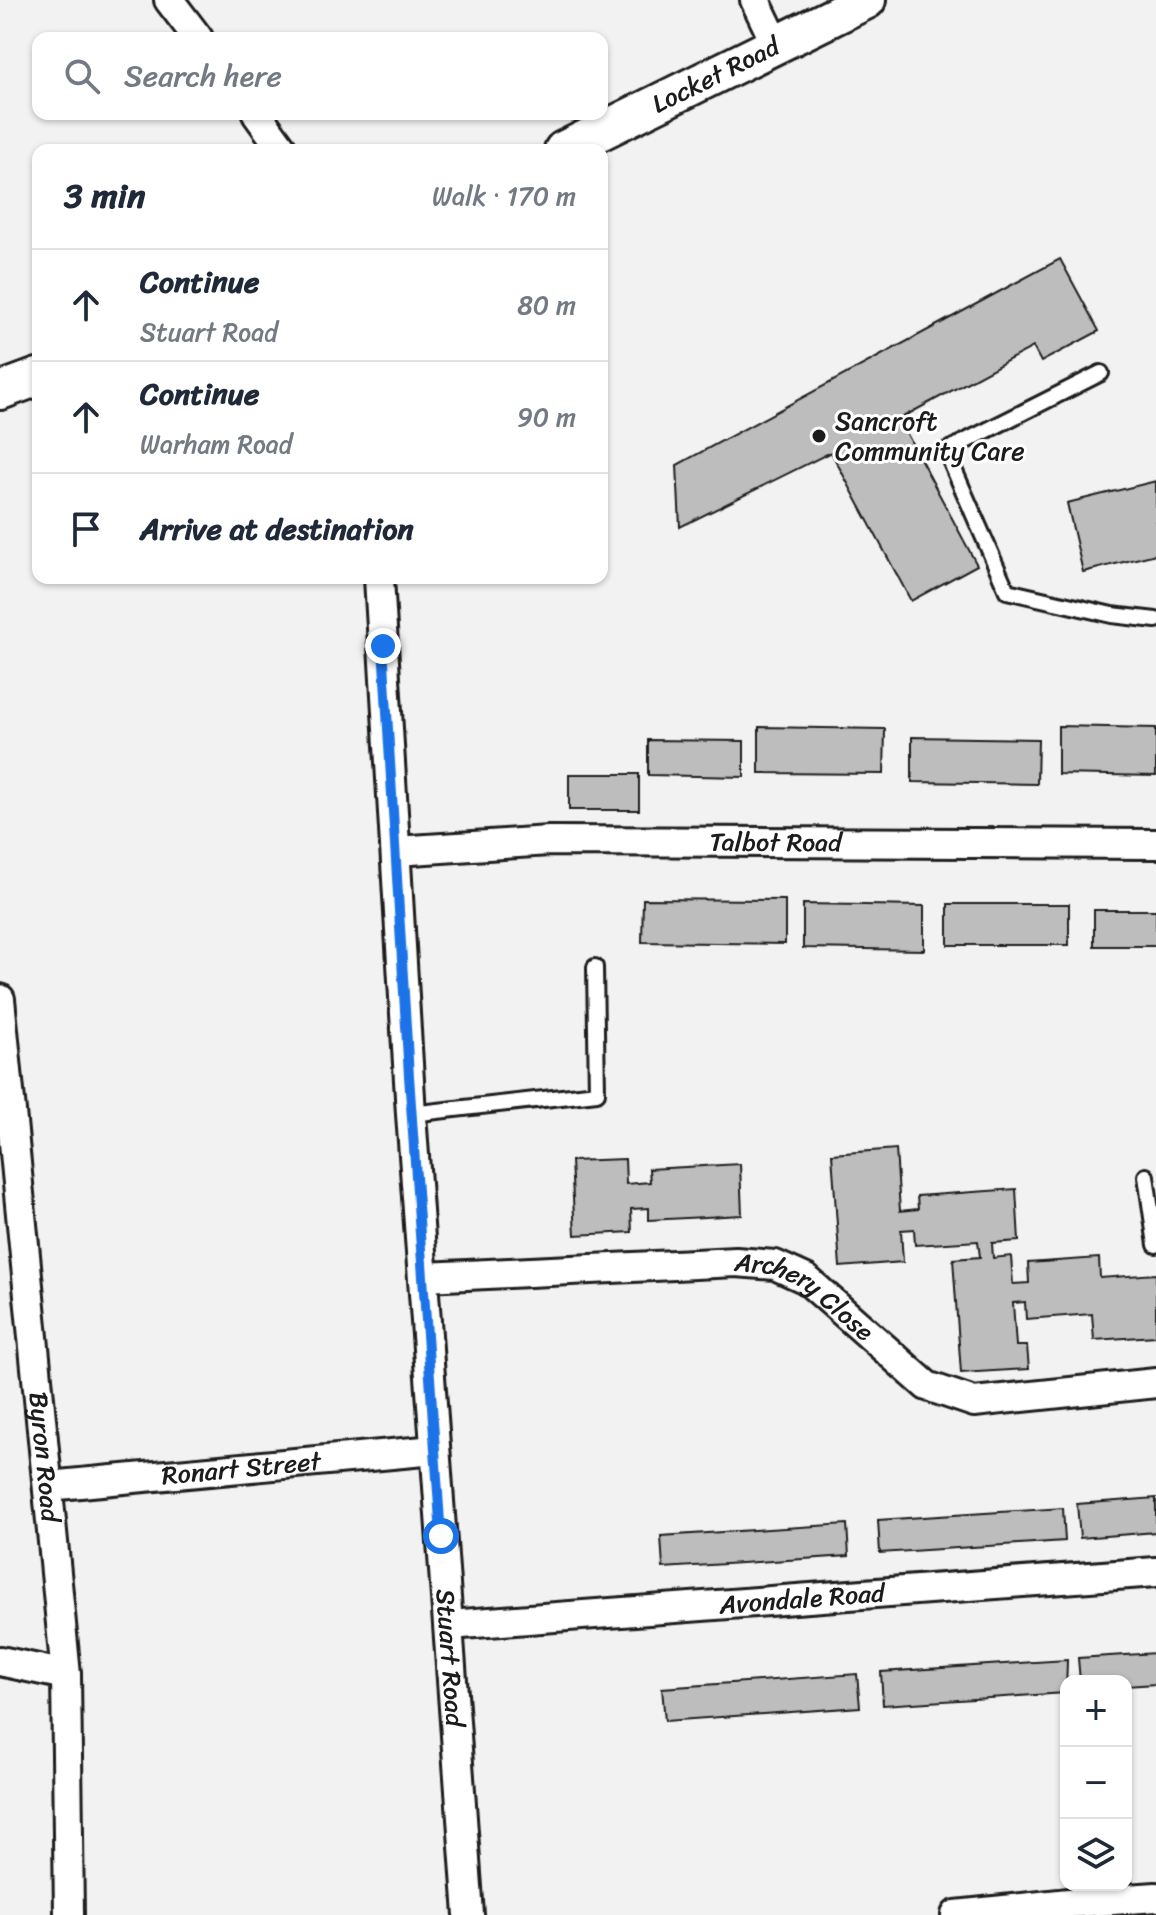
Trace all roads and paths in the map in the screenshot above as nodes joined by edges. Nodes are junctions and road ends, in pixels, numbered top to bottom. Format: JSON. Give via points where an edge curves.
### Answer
{"nodes":[{"id":1,"x":169,"y":0,"type":"edge"},
{"id":2,"x":755,"y":0,"type":"edge"},
{"id":3,"x":867,"y":0,"type":"edge"},
{"id":4,"x":193,"y":32,"type":"edge"},
{"id":5,"x":776,"y":44,"type":"junction"},
{"id":6,"x":261,"y":120,"type":"edge"},
{"id":7,"x":279,"y":144,"type":"edge"},
{"id":8,"x":575,"y":144,"type":"edge"},
{"id":9,"x":1101,"y":373,"type":"dead end"},
{"id":10,"x":32,"y":379,"type":"edge"},
{"id":11,"x":0,"y":391,"type":"edge"},
{"id":12,"x":379,"y":584,"type":"edge"},
{"id":13,"x":1156,"y":620,"type":"edge"},
{"id":14,"x":1156,"y":844,"type":"edge"},
{"id":15,"x":396,"y":851,"type":"junction"},
{"id":16,"x":595,"y":967,"type":"dead end"},
{"id":17,"x":0,"y":999,"type":"edge"},
{"id":18,"x":411,"y":1114,"type":"junction"},
{"id":19,"x":1146,"y":1176,"type":"dead end"},
{"id":20,"x":1156,"y":1245,"type":"edge"},
{"id":21,"x":425,"y":1277,"type":"junction"},
{"id":22,"x":1156,"y":1383,"type":"edge"},
{"id":23,"x":435,"y":1450,"type":"junction"},
{"id":24,"x":48,"y":1486,"type":"junction"},
{"id":25,"x":1156,"y":1572,"type":"edge"},
{"id":26,"x":449,"y":1625,"type":"junction"},
{"id":27,"x":0,"y":1661,"type":"edge"},
{"id":28,"x":66,"y":1675,"type":"junction"},
{"id":29,"x":1156,"y":1897,"type":"edge"},
{"id":30,"x":69,"y":1915,"type":"edge"},
{"id":31,"x":469,"y":1915,"type":"edge"},
{"id":32,"x":956,"y":1915,"type":"edge"}],
"edges":[{"from":1,"to":4,"type":"street"},
{"from":2,"to":5,"type":"street"},
{"from":3,"to":5,"type":"street","name":"Locket Road"},
{"from":5,"to":8,"type":"street","name":"Locket Road"},
{"from":6,"to":7,"type":"street"},
{"from":9,"to":13,"type":"lane","via":[[946,451],[1007,591]]},
{"from":10,"to":11,"type":"street"},
{"from":12,"to":15,"type":"street","name":"Stuart Road"},
{"from":14,"to":15,"type":"street","name":"Talbot Road","via":[[549,841]]},
{"from":15,"to":18,"type":"street","name":"Stuart Road"},
{"from":16,"to":18,"type":"lane","via":[[597,1093]]},
{"from":17,"to":24,"type":"street","name":"Byron Road"},
{"from":18,"to":21,"type":"street","name":"Stuart Road"},
{"from":19,"to":20,"type":"lane"},
{"from":21,"to":22,"type":"street","name":"Archery Close","via":[[736,1262],[775,1265],[806,1279],[927,1386],[974,1402]]},
{"from":21,"to":23,"type":"street","name":"Stuart Road"},
{"from":23,"to":24,"type":"street","name":"Ronart Street"},
{"from":23,"to":26,"type":"street","name":"Stuart Road"},
{"from":24,"to":28,"type":"street","name":"Byron Road"},
{"from":25,"to":26,"type":"street","name":"Avondale Road"},
{"from":26,"to":31,"type":"street","name":"Stuart Road"},
{"from":27,"to":28,"type":"street"},
{"from":28,"to":30,"type":"street","name":"Byron Road"},
{"from":29,"to":32,"type":"street"}]}
